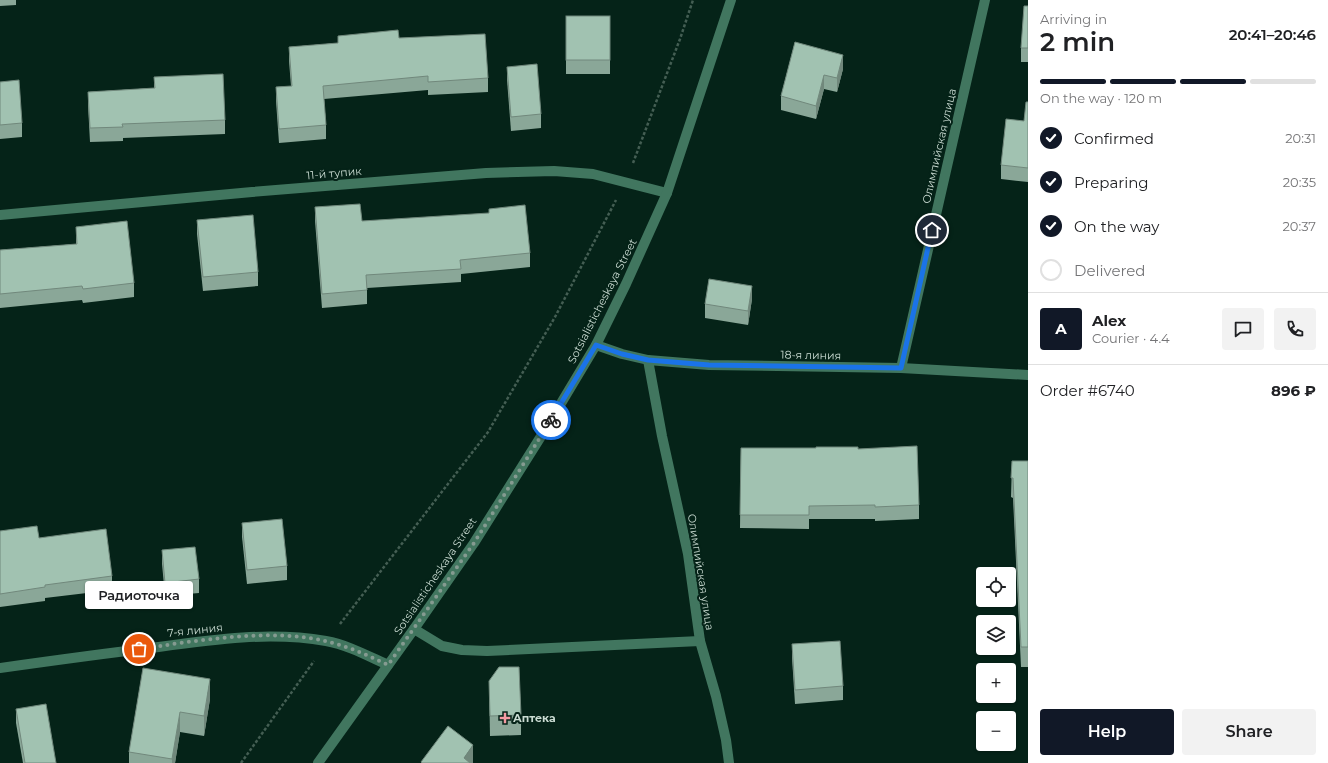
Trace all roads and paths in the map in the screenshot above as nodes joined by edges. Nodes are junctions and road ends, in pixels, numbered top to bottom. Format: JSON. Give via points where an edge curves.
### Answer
{"nodes":[{"id":1,"x":693,"y":0,"type":"edge"},
{"id":2,"x":731,"y":0,"type":"edge"},
{"id":3,"x":985,"y":0,"type":"edge"},
{"id":4,"x":625,"y":182,"type":"junction"},
{"id":5,"x":667,"y":193,"type":"junction"},
{"id":6,"x":0,"y":215,"type":"edge"},
{"id":7,"x":596,"y":345,"type":"junction"},
{"id":8,"x":648,"y":360,"type":"junction"},
{"id":9,"x":901,"y":368,"type":"junction"},
{"id":10,"x":1028,"y":376,"type":"edge"},
{"id":11,"x":414,"y":629,"type":"junction"},
{"id":12,"x":327,"y":641,"type":"junction"},
{"id":13,"x":700,"y":641,"type":"junction"},
{"id":14,"x":388,"y":665,"type":"junction"},
{"id":15,"x":0,"y":668,"type":"edge"},
{"id":16,"x":241,"y":763,"type":"edge"},
{"id":17,"x":318,"y":763,"type":"edge"},
{"id":18,"x":729,"y":763,"type":"edge"}],
"edges":[{"from":1,"to":4,"type":"path"},
{"from":2,"to":5,"type":"street","name":"Sotsialisticheskaya Street"},
{"from":3,"to":9,"type":"street","name":"Олимпийская улица"},
{"from":4,"to":5,"type":"street","name":"11-й тупик"},
{"from":4,"to":6,"type":"street","name":"11-й тупик","via":[[593,174],[554,171],[486,173]]},
{"from":4,"to":12,"type":"path","via":[[556,317],[488,432]]},
{"from":5,"to":7,"type":"street","name":"Sotsialisticheskaya Street"},
{"from":7,"to":8,"type":"street","name":"18-я линия"},
{"from":7,"to":11,"type":"street","name":"Sotsialisticheskaya Street","via":[[474,543]]},
{"from":8,"to":9,"type":"street","name":"18-я линия","via":[[709,365]]},
{"from":8,"to":13,"type":"street","name":"Олимпийская улица","via":[[688,554]]},
{"from":9,"to":10,"type":"street","name":"18-я линия"},
{"from":11,"to":13,"type":"street","via":[[442,646],[462,650]]},
{"from":11,"to":14,"type":"street","name":"Sotsialisticheskaya Street"},
{"from":12,"to":14,"type":"street","name":"7-я линия","via":[[353,649]]},
{"from":12,"to":15,"type":"street","name":"7-я линия","via":[[293,636],[258,636],[200,641]]},
{"from":12,"to":16,"type":"path"},
{"from":13,"to":18,"type":"street","name":"Олимпийская улица","via":[[716,696]]},
{"from":14,"to":17,"type":"street","name":"Sotsialisticheskaya Street"}]}
